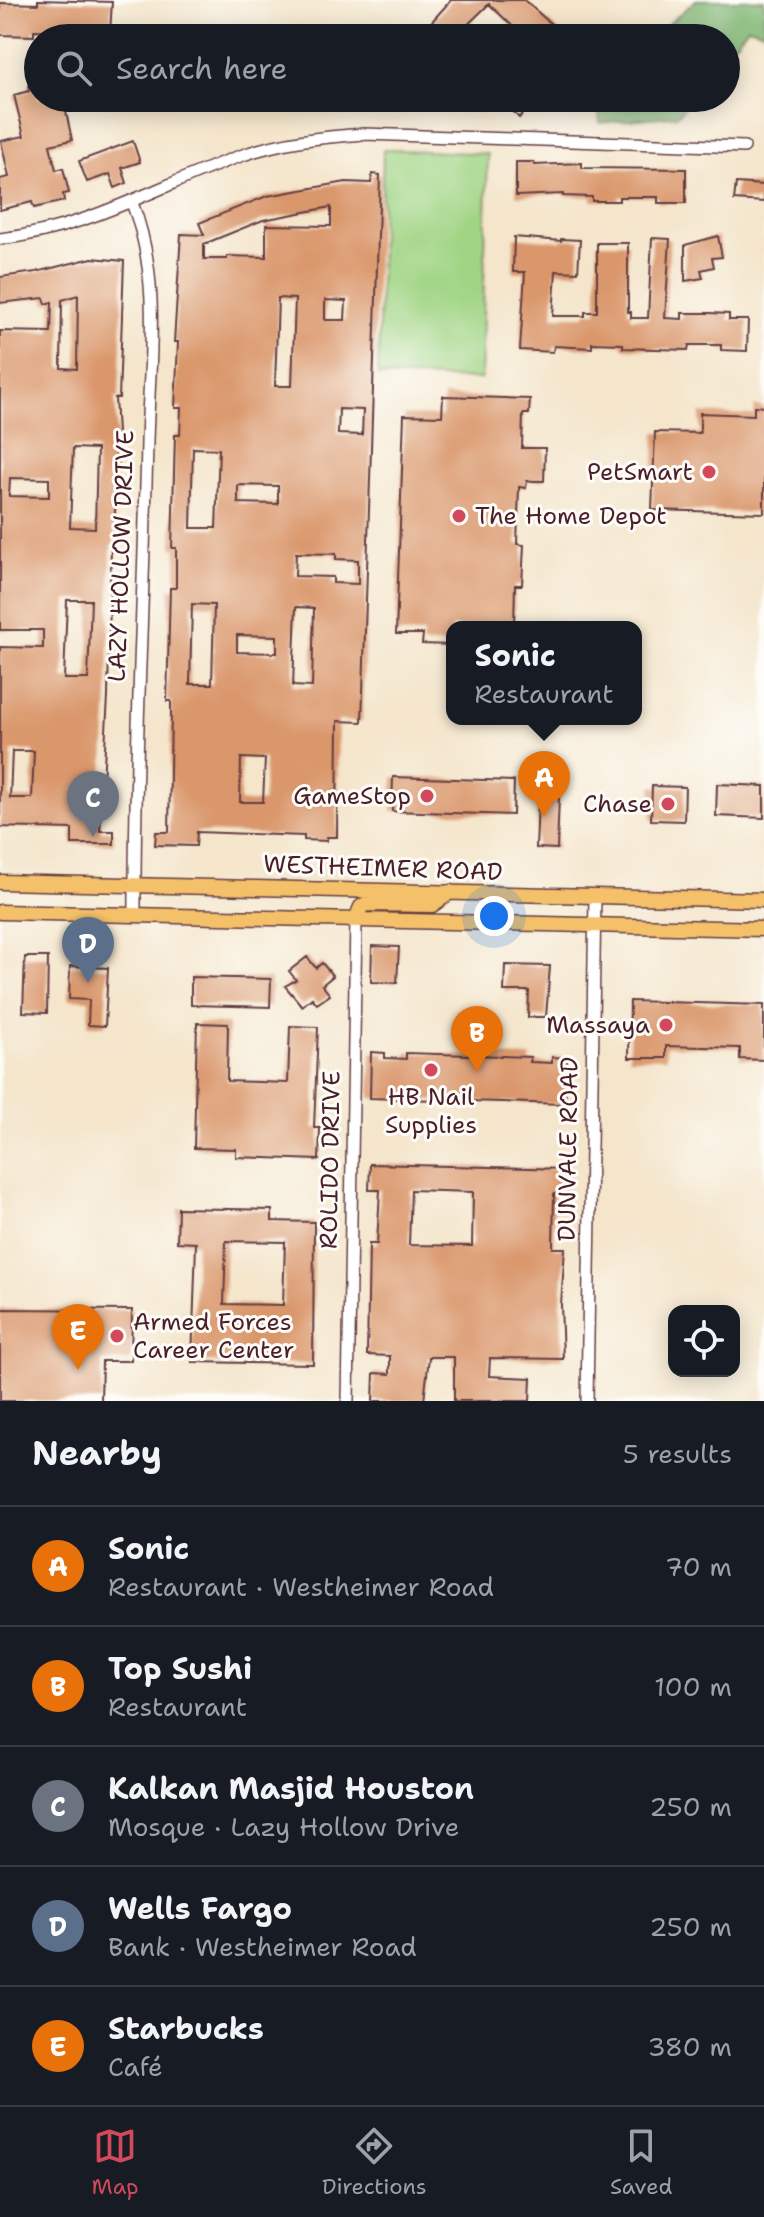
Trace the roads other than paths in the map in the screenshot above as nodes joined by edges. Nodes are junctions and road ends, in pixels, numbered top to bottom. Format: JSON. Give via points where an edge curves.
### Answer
{"nodes":[{"id":1,"x":744,"y":147,"type":"dead end"},
{"id":2,"x":132,"y":203,"type":"junction"},
{"id":3,"x":0,"y":239,"type":"edge"},
{"id":4,"x":0,"y":882,"type":"edge"},
{"id":5,"x":135,"y":884,"type":"junction"},
{"id":6,"x":451,"y":892,"type":"junction"},
{"id":7,"x":595,"y":897,"type":"junction"},
{"id":8,"x":764,"y":900,"type":"edge"},
{"id":9,"x":0,"y":912,"type":"edge"},
{"id":10,"x":135,"y":914,"type":"junction"},
{"id":11,"x":356,"y":919,"type":"junction"},
{"id":12,"x":594,"y":926,"type":"junction"},
{"id":13,"x":764,"y":929,"type":"edge"},
{"id":14,"x":348,"y":1401,"type":"edge"},
{"id":15,"x":587,"y":1401,"type":"edge"}],
"edges":[{"from":1,"to":2,"type":"street","via":[[332,136],[246,154]]},
{"from":2,"to":3,"type":"street","via":[[77,223]]},
{"from":2,"to":5,"type":"street","name":"LAZY HOLLOW DRIVE","via":[[146,247],[151,320]]},
{"from":4,"to":5,"type":"main road","name":"WESTHEIMER ROAD"},
{"from":5,"to":6,"type":"main road","name":"WESTHEIMER ROAD"},
{"from":5,"to":10,"type":"street","name":"LAZY HOLLOW DRIVE"},
{"from":6,"to":7,"type":"main road","name":"WESTHEIMER ROAD"},
{"from":6,"to":11,"type":"main road","via":[[432,905],[366,904]]},
{"from":7,"to":8,"type":"main road","name":"WESTHEIMER ROAD"},
{"from":7,"to":12,"type":"street","name":"DUNVALE ROAD"},
{"from":9,"to":10,"type":"main road"},
{"from":10,"to":11,"type":"main road"},
{"from":11,"to":12,"type":"main road"},
{"from":11,"to":14,"type":"street","name":"ROLIDO DRIVE"},
{"from":12,"to":13,"type":"main road"},
{"from":12,"to":15,"type":"street","name":"DUNVALE ROAD"}]}
